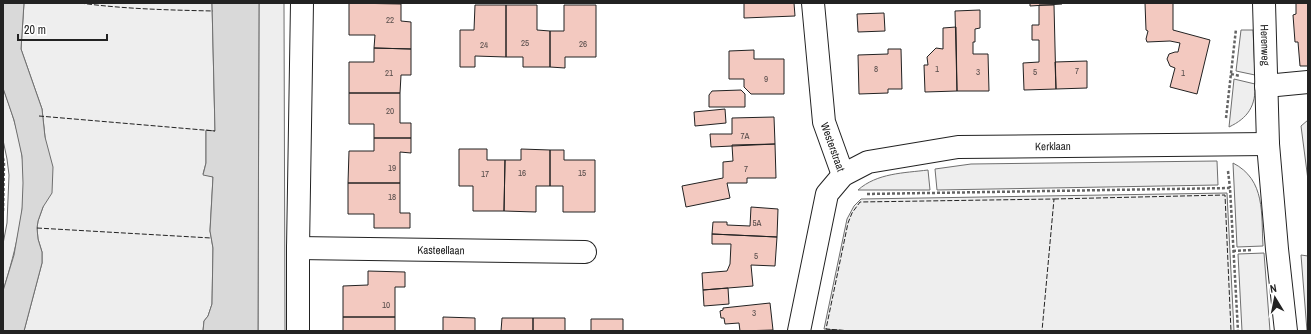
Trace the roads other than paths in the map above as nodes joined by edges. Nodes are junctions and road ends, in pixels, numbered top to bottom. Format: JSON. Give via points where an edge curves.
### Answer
{"nodes":[{"id":1,"x":302,"y":3,"type":"edge"},
{"id":2,"x":812,"y":3,"type":"edge"},
{"id":3,"x":1264,"y":3,"type":"edge"},
{"id":4,"x":1308,"y":82,"type":"edge"},
{"id":5,"x":1266,"y":86,"type":"junction"},
{"id":6,"x":1268,"y":144,"type":"junction"},
{"id":7,"x":843,"y":175,"type":"junction"},
{"id":8,"x":298,"y":248,"type":"junction"},
{"id":9,"x":585,"y":252,"type":"dead end"},
{"id":10,"x":298,"y":331,"type":"edge"},
{"id":11,"x":799,"y":331,"type":"edge"},
{"id":12,"x":1286,"y":331,"type":"edge"}],
"edges":[{"from":1,"to":8,"type":"street"},
{"from":2,"to":7,"type":"street","name":"Westerstraat","via":[[824,122]]},
{"from":3,"to":5,"type":"street","name":"Herenweg"},
{"from":4,"to":5,"type":"street"},
{"from":5,"to":6,"type":"street"},
{"from":6,"to":7,"type":"street","name":"Kerklaan","via":[[958,147],[868,162]]},
{"from":6,"to":12,"type":"street"},
{"from":7,"to":11,"type":"street","name":"Westerstraat","via":[[827,194]]},
{"from":8,"to":9,"type":"street","name":"Kasteellaan"},
{"from":8,"to":10,"type":"street"}]}
